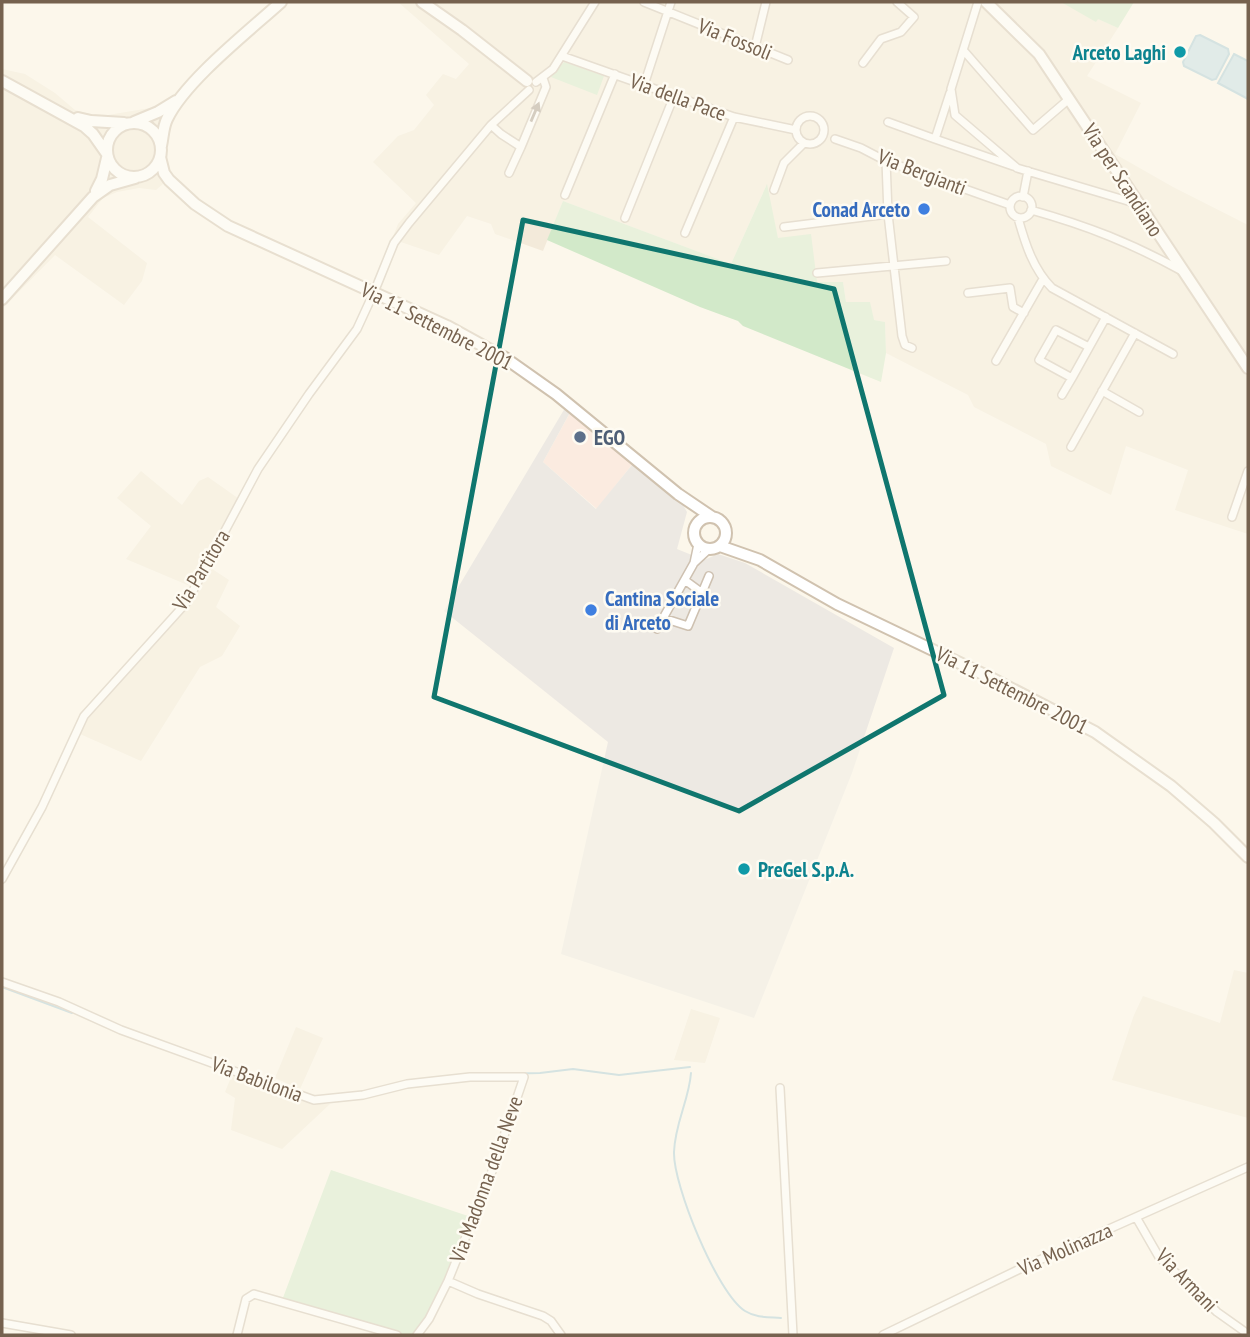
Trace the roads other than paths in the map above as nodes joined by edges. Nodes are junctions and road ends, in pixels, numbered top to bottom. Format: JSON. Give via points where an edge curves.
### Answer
{"nodes":[{"id":1,"x":281,"y":2,"type":"edge"},
{"id":2,"x":422,"y":2,"type":"edge"},
{"id":3,"x":595,"y":2,"type":"edge"},
{"id":4,"x":644,"y":2,"type":"edge"},
{"id":5,"x":671,"y":2,"type":"edge"},
{"id":6,"x":766,"y":2,"type":"edge"},
{"id":7,"x":897,"y":2,"type":"edge"},
{"id":8,"x":978,"y":2,"type":"edge"},
{"id":9,"x":986,"y":2,"type":"edge"},
{"id":10,"x":668,"y":12,"type":"junction"},
{"id":11,"x":755,"y":47,"type":"junction"},
{"id":12,"x":964,"y":51,"type":"junction"},
{"id":13,"x":562,"y":56,"type":"junction"},
{"id":14,"x":788,"y":60,"type":"dead end"},
{"id":15,"x":863,"y":63,"type":"dead end"},
{"id":16,"x":615,"y":74,"type":"junction"},
{"id":17,"x":2,"y":81,"type":"edge"},
{"id":18,"x":534,"y":83,"type":"junction"},
{"id":19,"x":644,"y":85,"type":"junction"},
{"id":20,"x":951,"y":89,"type":"junction"},
{"id":21,"x":674,"y":96,"type":"junction"},
{"id":22,"x":181,"y":97,"type":"junction"},
{"id":23,"x":1069,"y":99,"type":"junction"},
{"id":24,"x":68,"y":116,"type":"junction"},
{"id":25,"x":734,"y":117,"type":"junction"},
{"id":26,"x":888,"y":122,"type":"dead end"},
{"id":27,"x":129,"y":123,"type":"junction"},
{"id":28,"x":491,"y":125,"type":"junction"},
{"id":29,"x":796,"y":130,"type":"junction"},
{"id":30,"x":823,"y":137,"type":"junction"},
{"id":31,"x":935,"y":139,"type":"junction"},
{"id":32,"x":804,"y":143,"type":"junction"},
{"id":33,"x":521,"y":147,"type":"junction"},
{"id":34,"x":161,"y":152,"type":"junction"},
{"id":35,"x":107,"y":156,"type":"junction"},
{"id":36,"x":886,"y":161,"type":"junction"},
{"id":37,"x":1017,"y":168,"type":"junction"},
{"id":38,"x":1028,"y":171,"type":"junction"},
{"id":39,"x":509,"y":173,"type":"dead end"},
{"id":40,"x":137,"y":177,"type":"junction"},
{"id":41,"x":177,"y":189,"type":"junction"},
{"id":42,"x":774,"y":190,"type":"dead end"},
{"id":43,"x":565,"y":195,"type":"dead end"},
{"id":44,"x":93,"y":197,"type":"junction"},
{"id":45,"x":1023,"y":197,"type":"junction"},
{"id":46,"x":1139,"y":204,"type":"junction"},
{"id":47,"x":1010,"y":205,"type":"junction"},
{"id":48,"x":1031,"y":210,"type":"junction"},
{"id":49,"x":888,"y":214,"type":"junction"},
{"id":50,"x":625,"y":218,"type":"dead end"},
{"id":51,"x":1018,"y":218,"type":"junction"},
{"id":52,"x":784,"y":227,"type":"dead end"},
{"id":53,"x":685,"y":233,"type":"dead end"},
{"id":54,"x":1162,"y":240,"type":"junction"},
{"id":55,"x":1151,"y":254,"type":"junction"},
{"id":56,"x":946,"y":261,"type":"dead end"},
{"id":57,"x":895,"y":266,"type":"junction"},
{"id":58,"x":1183,"y":272,"type":"junction"},
{"id":59,"x":817,"y":273,"type":"dead end"},
{"id":60,"x":1043,"y":279,"type":"junction"},
{"id":61,"x":375,"y":288,"type":"junction"},
{"id":62,"x":968,"y":293,"type":"dead end"},
{"id":63,"x":2,"y":299,"type":"edge"},
{"id":64,"x":1024,"y":313,"type":"junction"},
{"id":65,"x":1106,"y":317,"type":"junction"},
{"id":66,"x":1135,"y":333,"type":"junction"},
{"id":67,"x":1089,"y":347,"type":"junction"},
{"id":68,"x":912,"y":348,"type":"dead end"},
{"id":69,"x":1173,"y":354,"type":"dead end"},
{"id":70,"x":996,"y":361,"type":"dead end"},
{"id":71,"x":1248,"y":368,"type":"edge"},
{"id":72,"x":1072,"y":378,"type":"junction"},
{"id":73,"x":1102,"y":391,"type":"junction"},
{"id":74,"x":1062,"y":395,"type":"dead end"},
{"id":75,"x":1139,"y":412,"type":"dead end"},
{"id":76,"x":1071,"y":447,"type":"dead end"},
{"id":77,"x":1248,"y":471,"type":"edge"},
{"id":78,"x":678,"y":494,"type":"junction"},
{"id":79,"x":712,"y":517,"type":"junction"},
{"id":80,"x":1232,"y":517,"type":"dead end"},
{"id":81,"x":697,"y":524,"type":"junction"},
{"id":82,"x":727,"y":534,"type":"junction"},
{"id":83,"x":698,"y":544,"type":"junction"},
{"id":84,"x":715,"y":547,"type":"junction"},
{"id":85,"x":753,"y":556,"type":"junction"},
{"id":86,"x":694,"y":563,"type":"junction"},
{"id":87,"x":709,"y":576,"type":"dead end"},
{"id":88,"x":686,"y":581,"type":"junction"},
{"id":89,"x":701,"y":592,"type":"junction"},
{"id":90,"x":663,"y":618,"type":"junction"},
{"id":91,"x":657,"y":629,"type":"dead end"},
{"id":92,"x":1248,"y":857,"type":"edge"},
{"id":93,"x":2,"y":878,"type":"edge"},
{"id":94,"x":2,"y":982,"type":"edge"},
{"id":95,"x":524,"y":1077,"type":"joint"},
{"id":96,"x":780,"y":1088,"type":"dead end"},
{"id":97,"x":1248,"y":1167,"type":"edge"},
{"id":98,"x":1136,"y":1217,"type":"junction"},
{"id":99,"x":448,"y":1281,"type":"junction"},
{"id":100,"x":2,"y":1323,"type":"edge"},
{"id":101,"x":1248,"y":1334,"type":"edge"},
{"id":102,"x":71,"y":1335,"type":"edge"},
{"id":103,"x":237,"y":1335,"type":"edge"},
{"id":104,"x":397,"y":1335,"type":"edge"},
{"id":105,"x":417,"y":1335,"type":"edge"},
{"id":106,"x":561,"y":1335,"type":"edge"},
{"id":107,"x":793,"y":1335,"type":"edge"},
{"id":108,"x":883,"y":1335,"type":"edge"}],
"edges":[{"from":1,"to":22,"type":"main road"},
{"from":2,"to":18,"type":"main road"},
{"from":3,"to":13,"type":"street","name":"Via Partitora"},
{"from":4,"to":10,"type":"street","name":"Via Fossoli"},
{"from":5,"to":10,"type":"street"},
{"from":6,"to":11,"type":"street"},
{"from":7,"to":15,"type":"street","via":[[914,16],[901,32],[881,39]]},
{"from":8,"to":12,"type":"street"},
{"from":9,"to":23,"type":"main road","name":"Via per Scandiano","via":[[1039,54]]},
{"from":10,"to":11,"type":"street","name":"Via Fossoli"},
{"from":10,"to":19,"type":"street"},
{"from":11,"to":14,"type":"street","name":"Via Fossoli"},
{"from":12,"to":20,"type":"street"},
{"from":12,"to":23,"type":"street","via":[[1033,130]]},
{"from":13,"to":16,"type":"street","name":"Via della Pace"},
{"from":13,"to":18,"type":"street","name":"Via Partitora"},
{"from":16,"to":19,"type":"street","name":"Via della Pace"},
{"from":16,"to":43,"type":"street"},
{"from":17,"to":24,"type":"main road","name":"Via 11 Settembre 2001"},
{"from":18,"to":28,"type":"street","name":"Via Partitora"},
{"from":33,"to":18,"type":"street","one_way":true,"via":[[545,87]]},
{"from":19,"to":21,"type":"street","name":"Via della Pace"},
{"from":20,"to":31,"type":"street"},
{"from":20,"to":37,"type":"street","via":[[955,115]]},
{"from":21,"to":25,"type":"street","name":"Via della Pace"},
{"from":21,"to":50,"type":"street"},
{"from":22,"to":27,"type":"main road"},
{"from":22,"to":34,"type":"main road","via":[[165,122]]},
{"from":23,"to":46,"type":"main road","name":"Via per Scandiano"},
{"from":24,"to":27,"type":"main road","name":"Via 11 Settembre 2001"},
{"from":24,"to":35,"type":"main road","name":"Via 11 Settembre 2001","via":[[89,130]]},
{"from":25,"to":29,"type":"street","name":"Via della Pace"},
{"from":25,"to":53,"type":"street"},
{"from":26,"to":31,"type":"street"},
{"from":27,"to":34,"type":"main road","name":"Via 11 Settembre 2001","via":[[156,133]]},
{"from":27,"to":35,"type":"main road","via":[[111,135]]},
{"from":28,"to":33,"type":"street"},
{"from":28,"to":61,"type":"street","name":"Via Partitora","via":[[408,223]]},
{"from":29,"to":30,"type":"street","via":[[802,119],[814,117],[822,121]]},
{"from":29,"to":32,"type":"street"},
{"from":30,"to":32,"type":"street","name":"Via Bergianti","via":[[814,144]]},
{"from":30,"to":36,"type":"street","name":"Via Bergianti"},
{"from":31,"to":37,"type":"street"},
{"from":32,"to":42,"type":"street","via":[[784,163]]},
{"from":33,"to":39,"type":"street"},
{"from":34,"to":40,"type":"main road","via":[[154,169]]},
{"from":34,"to":41,"type":"main road","name":"Via 11 Settembre 2001","via":[[164,173]]},
{"from":35,"to":40,"type":"main road","name":"Via 11 Settembre 2001","via":[[115,170]]},
{"from":35,"to":44,"type":"main road"},
{"from":36,"to":47,"type":"street","name":"Via Bergianti"},
{"from":36,"to":49,"type":"street"},
{"from":37,"to":38,"type":"street"},
{"from":38,"to":45,"type":"street"},
{"from":38,"to":46,"type":"street"},
{"from":40,"to":41,"type":"main road","name":"Via 11 Settembre 2001","via":[[155,178]]},
{"from":40,"to":44,"type":"main road","via":[[110,185]]},
{"from":41,"to":61,"type":"main road","name":"Via 11 Settembre 2001","via":[[228,226]]},
{"from":44,"to":63,"type":"main road"},
{"from":45,"to":47,"type":"street"},
{"from":45,"to":48,"type":"street","via":[[1031,203]]},
{"from":46,"to":54,"type":"main road","name":"Via per Scandiano"},
{"from":47,"to":51,"type":"street"},
{"from":48,"to":51,"type":"street","via":[[1025,218]]},
{"from":48,"to":55,"type":"street","via":[[1096,229]]},
{"from":49,"to":52,"type":"street"},
{"from":49,"to":57,"type":"street"},
{"from":51,"to":60,"type":"street"},
{"from":54,"to":55,"type":"street"},
{"from":54,"to":58,"type":"main road","name":"Via per Scandiano"},
{"from":55,"to":58,"type":"street"},
{"from":56,"to":57,"type":"street"},
{"from":57,"to":59,"type":"street"},
{"from":57,"to":68,"type":"street","via":[[901,336]]},
{"from":58,"to":71,"type":"main road","name":"Via per Scandiano"},
{"from":60,"to":64,"type":"street"},
{"from":60,"to":65,"type":"street"},
{"from":61,"to":78,"type":"main road","name":"Via 11 Settembre 2001","via":[[529,374]]},
{"from":61,"to":93,"type":"street","name":"Via Partitora","via":[[358,329],[258,469],[187,602],[84,716],[43,807]]},
{"from":62,"to":64,"type":"street","via":[[1010,288],[1013,307]]},
{"from":64,"to":70,"type":"street"},
{"from":65,"to":66,"type":"street"},
{"from":65,"to":67,"type":"street"},
{"from":66,"to":69,"type":"street"},
{"from":66,"to":73,"type":"street"},
{"from":67,"to":72,"type":"street"},
{"from":67,"to":72,"type":"street","via":[[1056,330],[1039,360]]},
{"from":72,"to":74,"type":"street"},
{"from":73,"to":75,"type":"street"},
{"from":73,"to":76,"type":"street"},
{"from":77,"to":80,"type":"street"},
{"from":78,"to":79,"type":"main road","name":"Via 11 Settembre 2001"},
{"from":78,"to":81,"type":"main road","name":"Via 11 Settembre 2001"},
{"from":79,"to":81,"type":"main road"},
{"from":79,"to":82,"type":"main road","name":"Via 11 Settembre 2001","via":[[724,525]]},
{"from":81,"to":83,"type":"main road","name":"Via 11 Settembre 2001"},
{"from":82,"to":84,"type":"main road"},
{"from":82,"to":85,"type":"main road","name":"Via 11 Settembre 2001"},
{"from":83,"to":84,"type":"main road","name":"Via 11 Settembre 2001"},
{"from":83,"to":86,"type":"street"},
{"from":84,"to":85,"type":"main road","name":"Via 11 Settembre 2001"},
{"from":84,"to":86,"type":"street"},
{"from":85,"to":92,"type":"main road","name":"Via 11 Settembre 2001","via":[[838,604],[1095,732],[1171,786]]},
{"from":86,"to":88,"type":"street"},
{"from":87,"to":89,"type":"street"},
{"from":88,"to":89,"type":"street"},
{"from":88,"to":90,"type":"street"},
{"from":89,"to":90,"type":"street","via":[[688,626]]},
{"from":90,"to":91,"type":"street"},
{"from":94,"to":95,"type":"street","name":"Via Babilonia","via":[[314,1100],[470,1077]]},
{"from":95,"to":99,"type":"street","name":"Via Madonna della Neve"},
{"from":96,"to":107,"type":"street"},
{"from":97,"to":98,"type":"street","name":"Via Molinazza"},
{"from":98,"to":101,"type":"street","name":"Via Armani","via":[[1159,1257],[1217,1312]]},
{"from":98,"to":108,"type":"street","name":"Via Molinazza"},
{"from":99,"to":105,"type":"street","name":"Via Madonna della Neve"},
{"from":99,"to":106,"type":"street","name":"Via Madonna della Neve","via":[[543,1316]]},
{"from":100,"to":102,"type":"street"},
{"from":103,"to":104,"type":"street","via":[[246,1299],[254,1294]]}]}
